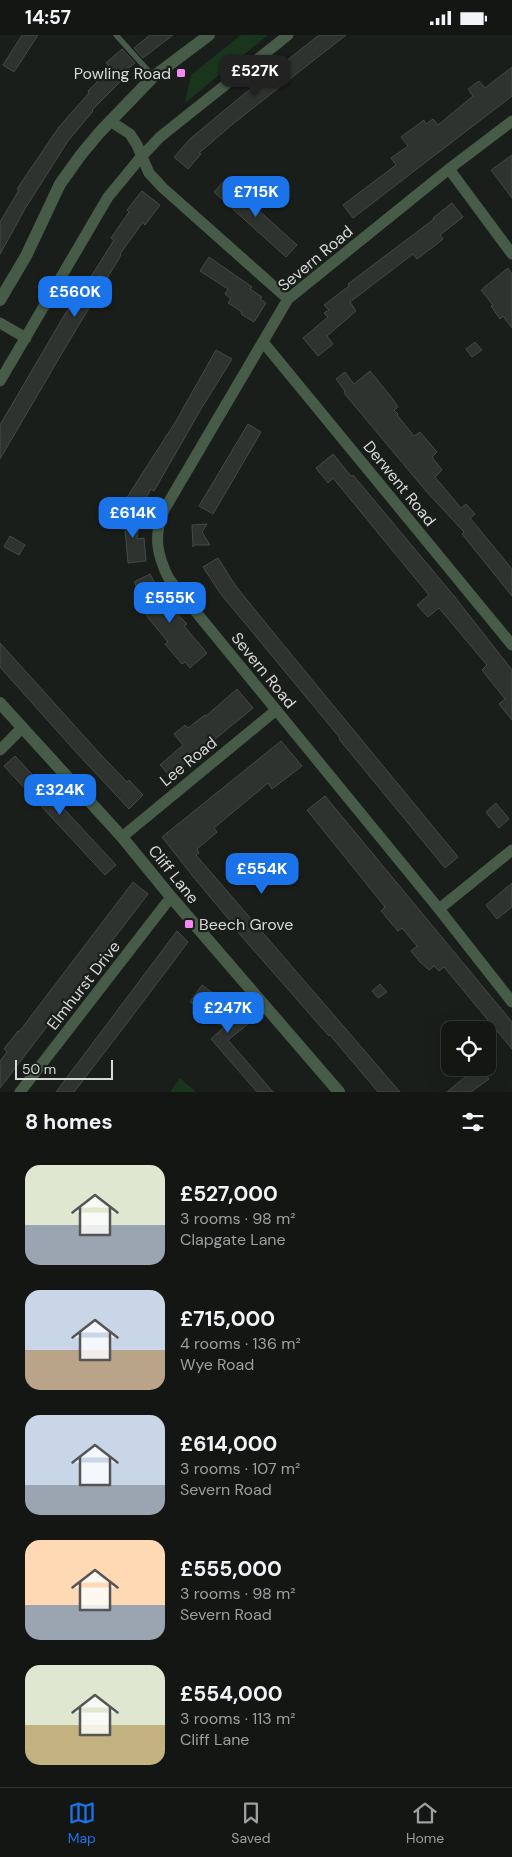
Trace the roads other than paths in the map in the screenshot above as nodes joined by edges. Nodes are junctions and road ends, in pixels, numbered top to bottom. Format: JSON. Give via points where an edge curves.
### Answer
{"nodes":[{"id":1,"x":116,"y":35,"type":"edge"},
{"id":2,"x":209,"y":35,"type":"edge"},
{"id":3,"x":288,"y":35,"type":"edge"},
{"id":4,"x":153,"y":77,"type":"junction"},
{"id":5,"x":110,"y":121,"type":"junction"},
{"id":6,"x":512,"y":121,"type":"edge"},
{"id":7,"x":140,"y":157,"type":"junction"},
{"id":8,"x":449,"y":169,"type":"junction"},
{"id":9,"x":512,"y":254,"type":"edge"},
{"id":10,"x":288,"y":299,"type":"junction"},
{"id":11,"x":0,"y":300,"type":"edge"},
{"id":12,"x":0,"y":323,"type":"edge"},
{"id":13,"x":26,"y":338,"type":"junction"},
{"id":14,"x":263,"y":341,"type":"junction"},
{"id":15,"x":0,"y":381,"type":"edge"},
{"id":16,"x":512,"y":645,"type":"edge"},
{"id":17,"x":0,"y":703,"type":"edge"},
{"id":18,"x":275,"y":711,"type":"junction"},
{"id":19,"x":22,"y":728,"type":"junction"},
{"id":20,"x":0,"y":750,"type":"edge"},
{"id":21,"x":122,"y":837,"type":"junction"},
{"id":22,"x":512,"y":850,"type":"edge"},
{"id":23,"x":171,"y":897,"type":"junction"},
{"id":24,"x":439,"y":909,"type":"junction"},
{"id":25,"x":512,"y":1003,"type":"edge"},
{"id":26,"x":20,"y":1092,"type":"edge"},
{"id":27,"x":339,"y":1092,"type":"edge"}],
"edges":[{"from":1,"to":4,"type":"lane"},
{"from":2,"to":4,"type":"street"},
{"from":3,"to":7,"type":"street","via":[[160,137]]},
{"from":4,"to":5,"type":"street"},
{"from":5,"to":7,"type":"street","via":[[130,134]]},
{"from":5,"to":11,"type":"street","via":[[60,184],[26,256]]},
{"from":6,"to":8,"type":"street","name":"Severn Road"},
{"from":7,"to":10,"type":"street","via":[[163,188]]},
{"from":7,"to":13,"type":"street","via":[[108,197]]},
{"from":8,"to":9,"type":"street"},
{"from":8,"to":10,"type":"street","name":"Severn Road"},
{"from":10,"to":14,"type":"street","name":"Severn Road"},
{"from":12,"to":13,"type":"street"},
{"from":13,"to":15,"type":"street"},
{"from":14,"to":16,"type":"street","name":"Derwent Road"},
{"from":14,"to":18,"type":"street","name":"Severn Road","via":[[164,510],[156,536],[162,565],[169,579]]},
{"from":17,"to":19,"type":"street","name":"Cliff Lane"},
{"from":18,"to":21,"type":"street","name":"Lee Road"},
{"from":18,"to":24,"type":"street","name":"Severn Road"},
{"from":19,"to":20,"type":"street"},
{"from":19,"to":21,"type":"street","name":"Cliff Lane"},
{"from":21,"to":23,"type":"street","name":"Cliff Lane"},
{"from":22,"to":24,"type":"street"},
{"from":23,"to":26,"type":"street","name":"Elmhurst Drive"},
{"from":23,"to":27,"type":"street","name":"Cliff Lane"},
{"from":24,"to":25,"type":"street","name":"Severn Road"}]}
